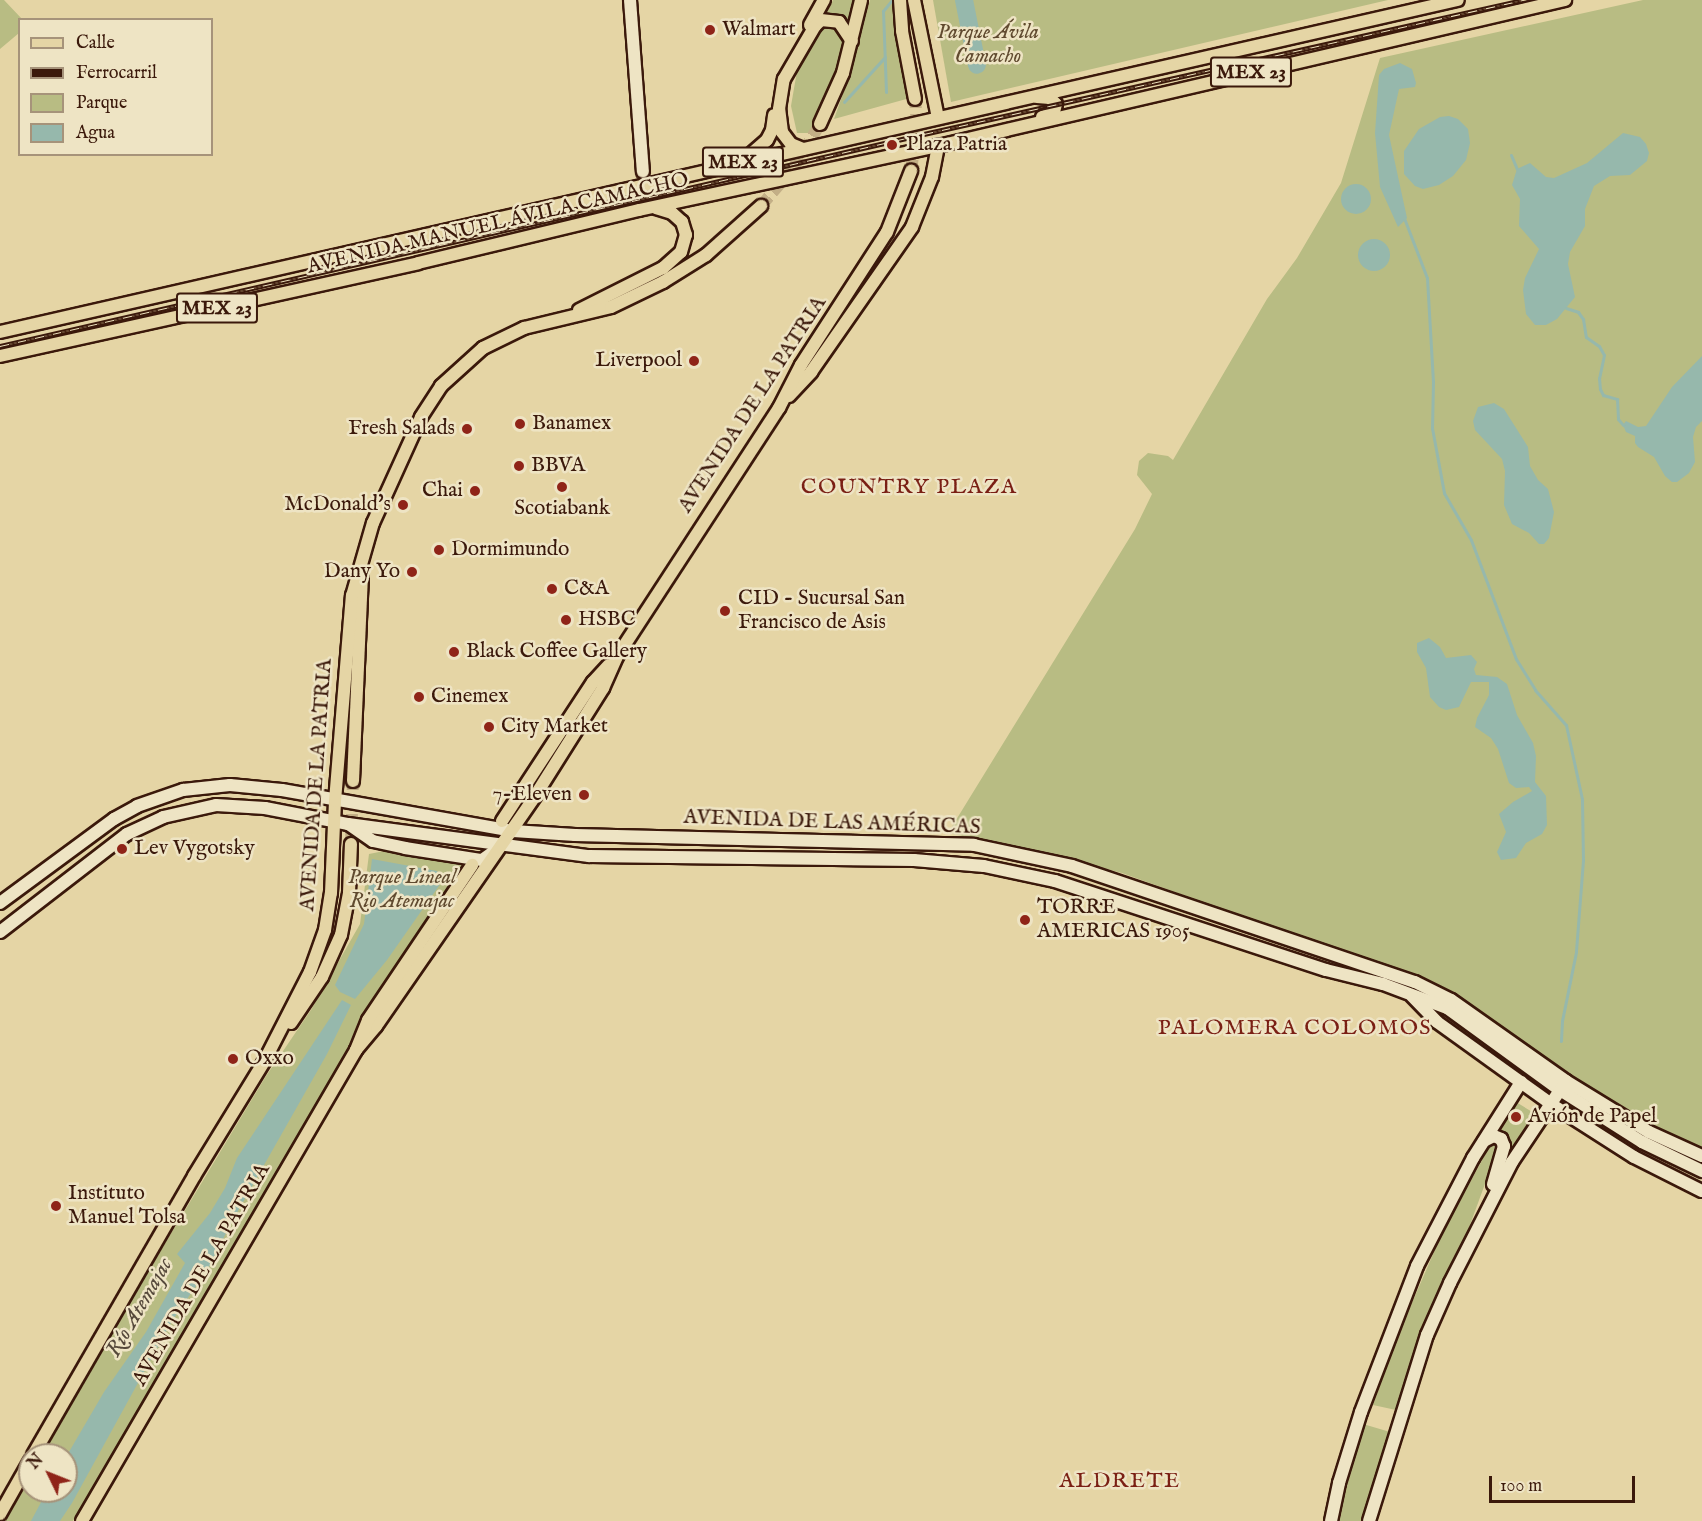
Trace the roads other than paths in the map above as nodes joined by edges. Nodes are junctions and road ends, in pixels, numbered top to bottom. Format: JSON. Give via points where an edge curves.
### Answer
{"nodes":[{"id":1,"x":630,"y":0,"type":"edge"},
{"id":2,"x":825,"y":0,"type":"edge"},
{"id":3,"x":861,"y":0,"type":"edge"},
{"id":4,"x":900,"y":0,"type":"edge"},
{"id":5,"x":914,"y":0,"type":"edge"},
{"id":6,"x":1458,"y":0,"type":"edge"},
{"id":7,"x":1565,"y":0,"type":"edge"},
{"id":8,"x":852,"y":41,"type":"junction"},
{"id":9,"x":1033,"y":96,"type":"junction"},
{"id":10,"x":915,"y":99,"type":"tunnel mouth"},
{"id":11,"x":938,"y":118,"type":"junction"},
{"id":12,"x":820,"y":124,"type":"tunnel mouth"},
{"id":13,"x":1004,"y":130,"type":"junction"},
{"id":14,"x":938,"y":146,"type":"junction"},
{"id":15,"x":803,"y":149,"type":"junction"},
{"id":16,"x":736,"y":163,"type":"junction"},
{"id":17,"x":911,"y":171,"type":"tunnel mouth"},
{"id":18,"x":643,"y":172,"type":"dead end"},
{"id":19,"x":761,"y":206,"type":"tunnel mouth"},
{"id":20,"x":650,"y":208,"type":"junction"},
{"id":21,"x":561,"y":318,"type":"junction"},
{"id":22,"x":0,"y":332,"type":"edge"},
{"id":23,"x":0,"y":356,"type":"edge"},
{"id":24,"x":778,"y":408,"type":"junction"},
{"id":25,"x":366,"y":541,"type":"junction"},
{"id":26,"x":618,"y":655,"type":"junction"},
{"id":27,"x":353,"y":782,"type":"tunnel mouth"},
{"id":28,"x":335,"y":801,"type":"junction"},
{"id":29,"x":335,"y":821,"type":"junction"},
{"id":30,"x":502,"y":821,"type":"tunnel mouth"},
{"id":31,"x":348,"y":824,"type":"junction"},
{"id":32,"x":513,"y":831,"type":"junction"},
{"id":33,"x":351,"y":844,"type":"tunnel mouth"},
{"id":34,"x":502,"y":846,"type":"junction"},
{"id":35,"x":1057,"y":861,"type":"junction"},
{"id":36,"x":472,"y":865,"type":"tunnel mouth"},
{"id":37,"x":1026,"y":876,"type":"junction"},
{"id":38,"x":0,"y":903,"type":"edge"},
{"id":39,"x":0,"y":932,"type":"edge"},
{"id":40,"x":1409,"y":993,"type":"junction"},
{"id":41,"x":356,"y":1050,"type":"junction"},
{"id":42,"x":267,"y":1056,"type":"junction"},
{"id":43,"x":1521,"y":1082,"type":"junction"},
{"id":44,"x":1563,"y":1085,"type":"junction"},
{"id":45,"x":1551,"y":1104,"type":"junction"},
{"id":46,"x":1482,"y":1143,"type":"junction"},
{"id":47,"x":1702,"y":1156,"type":"edge"},
{"id":48,"x":1702,"y":1171,"type":"edge"},
{"id":49,"x":1702,"y":1191,"type":"edge"},
{"id":50,"x":1486,"y":1208,"type":"junction"},
{"id":51,"x":40,"y":1443,"type":"edge"},
{"id":52,"x":18,"y":1482,"type":"edge"},
{"id":53,"x":0,"y":1514,"type":"edge"},
{"id":54,"x":82,"y":1521,"type":"edge"},
{"id":55,"x":1331,"y":1521,"type":"edge"},
{"id":56,"x":1369,"y":1521,"type":"edge"}],
"edges":[{"from":1,"to":18,"type":"main road"},
{"from":2,"to":16,"type":"main road","via":[[779,80],[770,135],[753,154]]},
{"from":3,"to":8,"type":"main road"},
{"from":4,"to":10,"type":"main road"},
{"from":5,"to":11,"type":"main road"},
{"from":6,"to":9,"type":"main road","name":"AVENIDA MANUEL ÁVILA CAMACHO","number":"MEX 23"},
{"from":7,"to":13,"type":"main road","name":"AVENIDA MANUEL ÁVILA CAMACHO","number":"MEX 23"},
{"from":8,"to":12,"type":"main road","via":[[838,88]]},
{"from":8,"to":15,"type":"main road","via":[[839,22],[821,20],[784,79],[779,109],[782,132],[791,144]]},
{"from":9,"to":11,"type":"main road","name":"AVENIDA MANUEL ÁVILA CAMACHO","number":"MEX 23"},
{"from":9,"to":13,"type":"main road","via":[[1050,98],[1056,110]]},
{"from":11,"to":15,"type":"main road","name":"AVENIDA MANUEL ÁVILA CAMACHO","number":"MEX 23"},
{"from":13,"to":14,"type":"main road","name":"AVENIDA MANUEL ÁVILA CAMACHO","number":"MEX 23"},
{"from":14,"to":20,"type":"main road","name":"AVENIDA MANUEL ÁVILA CAMACHO","number":"MEX 23"},
{"from":14,"to":24,"type":"main road","via":[[932,177],[912,227],[811,372]]},
{"from":15,"to":16,"type":"main road","name":"AVENIDA MANUEL ÁVILA CAMACHO","number":"MEX 23"},
{"from":16,"to":22,"type":"main road","name":"AVENIDA MANUEL ÁVILA CAMACHO","number":"MEX 23"},
{"from":17,"to":24,"type":"main road","name":"AVENIDA DE LA PATRIA","via":[[887,232],[801,365]]},
{"from":19,"to":21,"type":"main road","name":"AVENIDA DE LA PATRIA","via":[[713,249],[663,282],[611,307]]},
{"from":20,"to":21,"type":"main road","via":[[668,211],[682,222],[686,242],[678,256],[663,268]]},
{"from":20,"to":23,"type":"main road","name":"AVENIDA MANUEL ÁVILA CAMACHO","number":"MEX 23"},
{"from":21,"to":25,"type":"main road","name":"AVENIDA DE LA PATRIA","via":[[505,336],[468,360],[441,386],[406,445]]},
{"from":24,"to":26,"type":"main road","name":"AVENIDA DE LA PATRIA"},
{"from":25,"to":27,"type":"main road","name":"AVENIDA DE LA PATRIA"},
{"from":25,"to":28,"type":"main road","name":"AVENIDA DE LA PATRIA","via":[[348,622]]},
{"from":26,"to":30,"type":"main road","name":"AVENIDA DE LA PATRIA","via":[[593,682]]},
{"from":26,"to":32,"type":"main road","name":"AVENIDA DE LA PATRIA","via":[[603,688]]},
{"from":28,"to":29,"type":"main road","name":"AVENIDA DE LA PATRIA"},
{"from":28,"to":32,"type":"main road","name":"AVENIDA DE LAS AMÉRICAS"},
{"from":28,"to":38,"type":"main road","name":"AVENIDA DE LAS AMÉRICAS","via":[[230,785],[183,790],[137,806],[114,819]]},
{"from":29,"to":31,"type":"main road","name":"AVENIDA DE LAS AMÉRICAS"},
{"from":29,"to":39,"type":"main road","name":"AVENIDA DE LAS AMÉRICAS","via":[[231,805],[202,807],[163,817],[104,849]]},
{"from":29,"to":42,"type":"main road","name":"AVENIDA DE LA PATRIA","via":[[329,911],[319,952]]},
{"from":31,"to":34,"type":"main road","name":"AVENIDA DE LAS AMÉRICAS"},
{"from":31,"to":34,"type":"main road","via":[[374,841],[472,859],[482,860]]},
{"from":32,"to":34,"type":"main road","name":"AVENIDA DE LA PATRIA"},
{"from":32,"to":35,"type":"main road","name":"AVENIDA DE LAS AMÉRICAS","via":[[575,836],[940,843],[974,845]]},
{"from":33,"to":42,"type":"main road","name":"AVENIDA DE LA PATRIA","via":[[348,906],[335,950],[322,977]]},
{"from":34,"to":37,"type":"main road","name":"AVENIDA DE LAS AMÉRICAS","via":[[589,856],[914,860],[984,866]]},
{"from":34,"to":41,"type":"main road","name":"AVENIDA DE LA PATRIA"},
{"from":35,"to":37,"type":"main road","via":[[1042,872]]},
{"from":35,"to":44,"type":"main road","name":"AVENIDA DE LAS AMÉRICAS","via":[[1415,982],[1450,1000]]},
{"from":36,"to":41,"type":"main road","name":"AVENIDA DE LA PATRIA","via":[[368,1020]]},
{"from":37,"to":40,"type":"main road","name":"AVENIDA DE LAS AMÉRICAS","via":[[1055,881],[1326,970]]},
{"from":40,"to":43,"type":"main road","via":[[1437,1022]]},
{"from":40,"to":44,"type":"main road","name":"AVENIDA DE LAS AMÉRICAS","via":[[1447,1008]]},
{"from":41,"to":54,"type":"main road","name":"AVENIDA DE LA PATRIA"},
{"from":42,"to":51,"type":"main road","name":"AVENIDA DE LA PATRIA"},
{"from":43,"to":45,"type":"main road"},
{"from":43,"to":46,"type":"main road"},
{"from":44,"to":45,"type":"main road"},
{"from":44,"to":47,"type":"main road","name":"AVENIDA DE LAS AMÉRICAS","via":[[1648,1132]]},
{"from":44,"to":48,"type":"main road","name":"AVENIDA DE LAS AMÉRICAS","via":[[1642,1142]]},
{"from":45,"to":49,"type":"main road","via":[[1634,1157]]},
{"from":45,"to":50,"type":"main road"},
{"from":46,"to":50,"type":"main road","via":[[1494,1136],[1504,1146]]},
{"from":46,"to":55,"type":"main road","via":[[1441,1216],[1394,1321],[1338,1483]]},
{"from":50,"to":56,"type":"main road","via":[[1427,1335]]},
{"from":52,"to":53,"type":"main road"}]}
